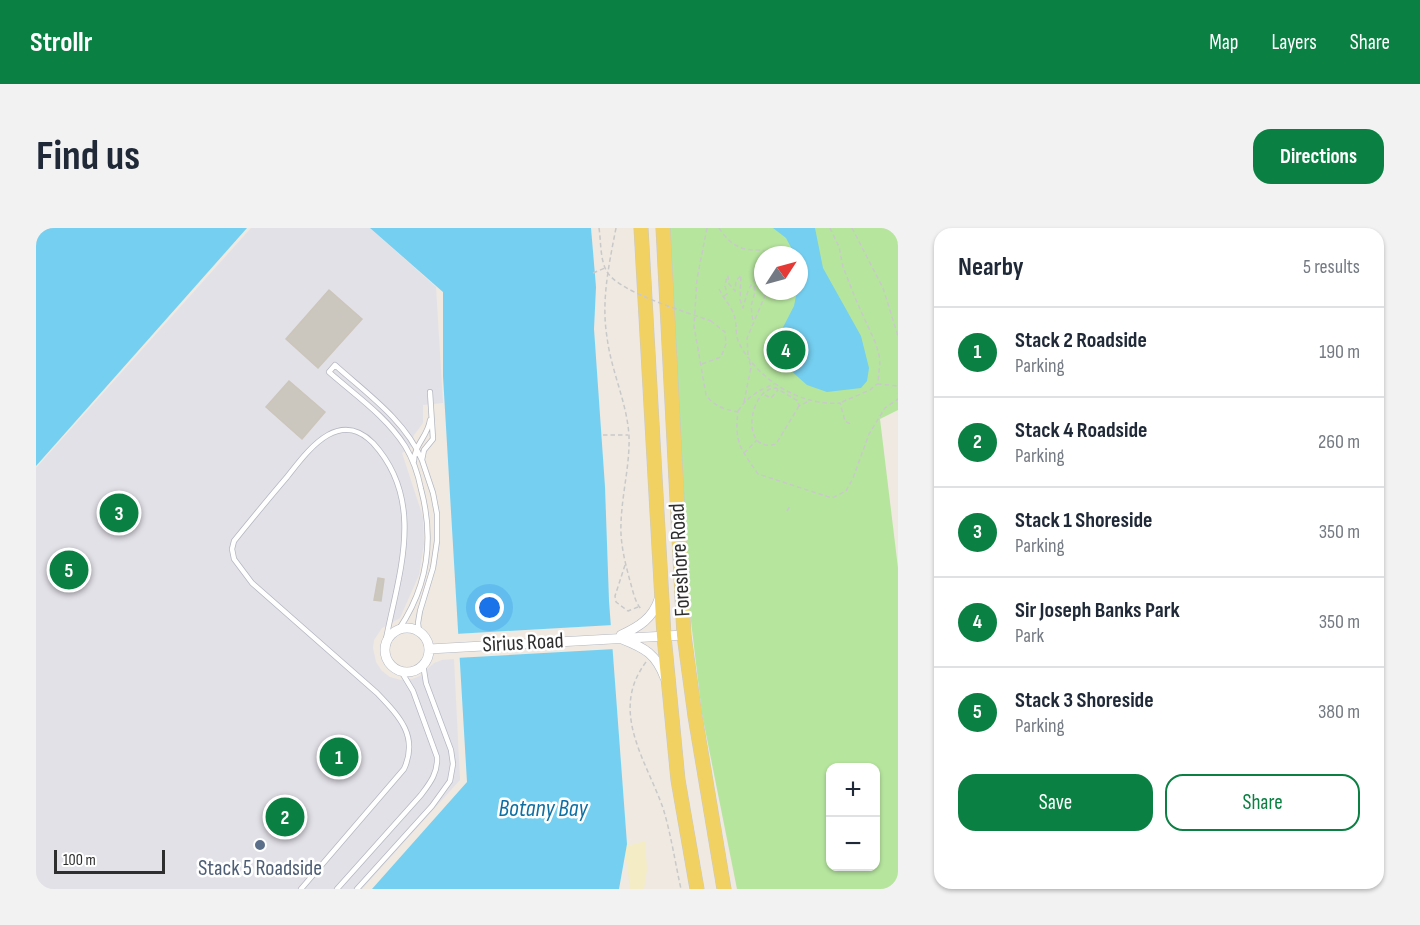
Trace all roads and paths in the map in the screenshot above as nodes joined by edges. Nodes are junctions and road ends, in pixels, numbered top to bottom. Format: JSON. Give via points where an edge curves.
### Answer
{"nodes":[{"id":1,"x":599,"y":228,"type":"edge"},
{"id":2,"x":616,"y":228,"type":"edge"},
{"id":3,"x":641,"y":228,"type":"edge"},
{"id":4,"x":663,"y":228,"type":"edge"},
{"id":5,"x":707,"y":228,"type":"edge"},
{"id":6,"x":718,"y":228,"type":"edge"},
{"id":7,"x":830,"y":228,"type":"edge"},
{"id":8,"x":852,"y":228,"type":"edge"},
{"id":9,"x":754,"y":251,"type":"edge"},
{"id":10,"x":605,"y":268,"type":"junction"},
{"id":11,"x":593,"y":273,"type":"dead end"},
{"id":12,"x":719,"y":289,"type":"dead end"},
{"id":13,"x":722,"y":294,"type":"junction"},
{"id":14,"x":763,"y":300,"type":"edge"},
{"id":15,"x":753,"y":322,"type":"junction"},
{"id":16,"x":898,"y":336,"type":"edge"},
{"id":17,"x":748,"y":359,"type":"junction"},
{"id":18,"x":700,"y":364,"type":"junction"},
{"id":19,"x":776,"y":383,"type":"junction"},
{"id":20,"x":878,"y":384,"type":"junction"},
{"id":21,"x":898,"y":386,"type":"edge"},
{"id":22,"x":778,"y":390,"type":"junction"},
{"id":23,"x":430,"y":392,"type":"dead end"},
{"id":24,"x":764,"y":394,"type":"junction"},
{"id":25,"x":898,"y":399,"type":"edge"},
{"id":26,"x":810,"y":401,"type":"junction"},
{"id":27,"x":744,"y":402,"type":"junction"},
{"id":28,"x":840,"y":403,"type":"junction"},
{"id":29,"x":799,"y":406,"type":"junction"},
{"id":30,"x":431,"y":412,"type":"junction"},
{"id":31,"x":738,"y":412,"type":"junction"},
{"id":32,"x":850,"y":424,"type":"dead end"},
{"id":33,"x":603,"y":435,"type":"dead end"},
{"id":34,"x":629,"y":435,"type":"junction"},
{"id":35,"x":758,"y":439,"type":"junction"},
{"id":36,"x":417,"y":447,"type":"junction"},
{"id":37,"x":744,"y":453,"type":"junction"},
{"id":38,"x":422,"y":460,"type":"junction"},
{"id":39,"x":414,"y":463,"type":"junction"},
{"id":40,"x":790,"y":506,"type":"dead end"},
{"id":41,"x":787,"y":511,"type":"dead end"},
{"id":42,"x":625,"y":564,"type":"junction"},
{"id":43,"x":662,"y":591,"type":"junction"},
{"id":44,"x":399,"y":629,"type":"junction"},
{"id":45,"x":419,"y":632,"type":"junction"},
{"id":46,"x":684,"y":635,"type":"junction"},
{"id":47,"x":664,"y":636,"type":"junction"},
{"id":48,"x":616,"y":638,"type":"junction"},
{"id":49,"x":385,"y":644,"type":"junction"},
{"id":50,"x":429,"y":649,"type":"junction"},
{"id":51,"x":647,"y":660,"type":"dead end"},
{"id":52,"x":423,"y":664,"type":"junction"},
{"id":53,"x":401,"y":671,"type":"junction"},
{"id":54,"x":670,"y":696,"type":"junction"},
{"id":55,"x":301,"y":889,"type":"edge"},
{"id":56,"x":337,"y":889,"type":"edge"},
{"id":57,"x":357,"y":889,"type":"edge"},
{"id":58,"x":681,"y":889,"type":"edge"},
{"id":59,"x":697,"y":889,"type":"edge"},
{"id":60,"x":724,"y":889,"type":"edge"}],
"edges":[{"from":1,"to":10,"type":"path","bridge":true},
{"from":2,"to":34,"type":"path","via":[[608,266],[606,336]]},
{"from":3,"to":43,"type":"main road","name":"Foreshore Road"},
{"from":4,"to":46,"type":"main road","name":"Foreshore Road"},
{"from":5,"to":18,"type":"path","via":[[697,279],[694,327]]},
{"from":6,"to":9,"type":"path","via":[[729,242]]},
{"from":7,"to":20,"type":"path","via":[[876,344],[880,359]]},
{"from":8,"to":16,"type":"path","via":[[883,288]]},
{"from":10,"to":11,"type":"path"},
{"from":10,"to":18,"type":"path","bridge":true,"via":[[613,280],[628,290],[711,321],[724,332],[725,351],[721,357]]},
{"from":12,"to":13,"type":"path"},
{"from":13,"to":15,"type":"path","via":[[727,294],[727,276],[735,291],[741,275],[743,308],[744,297],[758,279],[751,306]]},
{"from":13,"to":17,"type":"path","via":[[735,317],[738,342]]},
{"from":14,"to":15,"type":"path"},
{"from":15,"to":17,"type":"path","via":[[747,338]]},
{"from":17,"to":19,"type":"path"},
{"from":17,"to":27,"type":"path"},
{"from":18,"to":31,"type":"path","via":[[706,395],[712,403]]},
{"from":19,"to":26,"type":"path"},
{"from":19,"to":27,"type":"path"},
{"from":20,"to":21,"type":"path"},
{"from":20,"to":28,"type":"path"},
{"from":22,"to":24,"type":"path","via":[[771,388]]},
{"from":22,"to":24,"type":"path","via":[[771,398]]},
{"from":22,"to":29,"type":"path","via":[[798,401]]},
{"from":23,"to":30,"type":"lane"},
{"from":24,"to":35,"type":"path","via":[[752,411],[750,424]]},
{"from":25,"to":37,"type":"path","via":[[885,408],[869,434],[846,491],[832,498],[758,474]]},
{"from":26,"to":28,"type":"path"},
{"from":26,"to":29,"type":"path"},
{"from":27,"to":31,"type":"path"},
{"from":28,"to":32,"type":"path","via":[[845,421]]},
{"from":29,"to":35,"type":"path","via":[[776,444],[770,446]]},
{"from":30,"to":36,"type":"lane","via":[[429,429]]},
{"from":30,"to":38,"type":"lane","via":[[434,439],[424,450]]},
{"from":31,"to":37,"type":"path","via":[[737,441]]},
{"from":33,"to":34,"type":"path"},
{"from":34,"to":42,"type":"path","via":[[621,522]]},
{"from":35,"to":37,"type":"path"},
{"from":36,"to":38,"type":"lane"},
{"from":36,"to":39,"type":"lane"},
{"from":36,"to":39,"type":"lane","via":[[400,425],[334,365],[329,372],[380,416]]},
{"from":38,"to":45,"type":"lane","via":[[437,513],[437,541],[420,611]]},
{"from":39,"to":44,"type":"lane","via":[[428,512],[429,543],[424,578]]},
{"from":40,"to":41,"type":"path"},
{"from":42,"to":42,"type":"path","via":[[639,606],[628,610],[616,602],[615,596]]},
{"from":43,"to":47,"type":"main road","name":"Foreshore Road"},
{"from":43,"to":48,"type":"street","name":"Sirius Road","via":[[648,619]]},
{"from":44,"to":45,"type":"street"},
{"from":44,"to":49,"type":"street"},
{"from":45,"to":50,"type":"street"},
{"from":46,"to":47,"type":"street","name":"Sirius Road"},
{"from":46,"to":60,"type":"main road","name":"Foreshore Road"},
{"from":47,"to":48,"type":"street","name":"Sirius Road"},
{"from":47,"to":54,"type":"main road","name":"Foreshore Road"},
{"from":48,"to":50,"type":"street","name":"Sirius Road"},
{"from":48,"to":54,"type":"street","name":"Sirius Road","via":[[656,658]]},
{"from":49,"to":53,"type":"street","via":[[386,658]]},
{"from":49,"to":55,"type":"lane","via":[[405,542],[404,503],[396,476],[371,441],[354,429],[338,431],[321,440],[301,460],[234,541],[232,549],[252,583],[393,710],[407,731],[409,757],[404,769]]},
{"from":50,"to":52,"type":"street"},
{"from":51,"to":58,"type":"path","via":[[630,694],[631,717],[637,747],[663,808]]},
{"from":52,"to":53,"type":"street","via":[[413,671]]},
{"from":52,"to":57,"type":"lane","via":[[426,683],[451,750],[450,781]]},
{"from":53,"to":56,"type":"lane","via":[[438,757],[438,766],[421,795]]},
{"from":54,"to":59,"type":"main road","name":"Foreshore Road","via":[[678,780]]}]}
